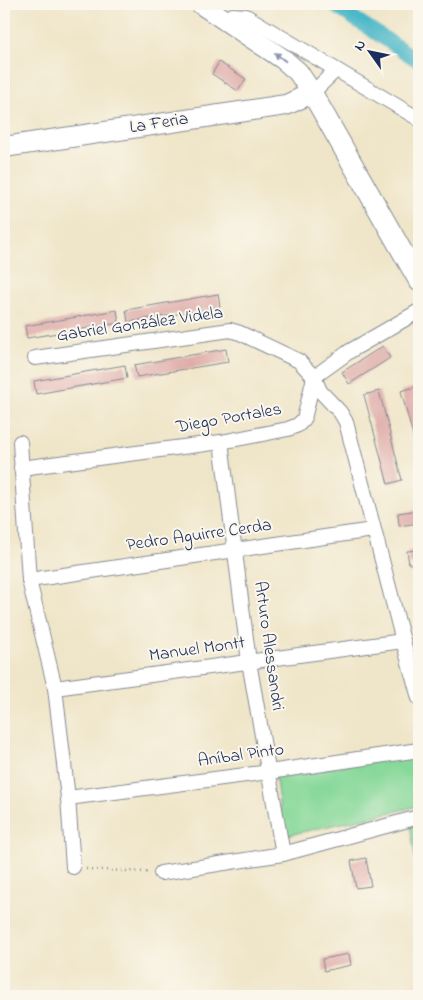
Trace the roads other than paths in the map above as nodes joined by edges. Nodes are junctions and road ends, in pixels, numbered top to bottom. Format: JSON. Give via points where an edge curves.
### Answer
{"nodes":[{"id":1,"x":201,"y":4,"type":"edge"},
{"id":2,"x":226,"y":20,"type":"junction"},
{"id":3,"x":336,"y":70,"type":"junction"},
{"id":4,"x":312,"y":93,"type":"junction"},
{"id":5,"x":419,"y":120,"type":"edge"},
{"id":6,"x":4,"y":147,"type":"edge"},
{"id":7,"x":419,"y":281,"type":"edge"},
{"id":8,"x":419,"y":311,"type":"edge"},
{"id":9,"x":35,"y":358,"type":"dead end"},
{"id":10,"x":314,"y":377,"type":"junction"},
{"id":11,"x":20,"y":442,"type":"dead end"},
{"id":12,"x":221,"y":442,"type":"junction"},
{"id":13,"x":21,"y":468,"type":"junction"},
{"id":14,"x":373,"y":530,"type":"junction"},
{"id":15,"x":235,"y":549,"type":"junction"},
{"id":16,"x":30,"y":580,"type":"junction"},
{"id":17,"x":402,"y":641,"type":"junction"},
{"id":18,"x":250,"y":662,"type":"junction"},
{"id":19,"x":55,"y":688,"type":"junction"},
{"id":20,"x":419,"y":698,"type":"edge"},
{"id":21,"x":419,"y":750,"type":"edge"},
{"id":22,"x":269,"y":772,"type":"junction"},
{"id":23,"x":68,"y":798,"type":"junction"},
{"id":24,"x":419,"y":817,"type":"edge"},
{"id":25,"x":283,"y":854,"type":"junction"},
{"id":26,"x":73,"y":867,"type":"road end"},
{"id":27,"x":161,"y":873,"type":"road end"}],
"edges":[{"from":1,"to":2,"type":"main road"},
{"from":2,"to":3,"type":"street","via":[[233,15],[246,16]]},
{"from":4,"to":2,"type":"main road","one_way":true,"via":[[298,72],[283,59]]},
{"from":3,"to":4,"type":"street"},
{"from":3,"to":5,"type":"street"},
{"from":4,"to":6,"type":"main road","name":"La Feria","via":[[286,105]]},
{"from":4,"to":7,"type":"main road"},
{"from":8,"to":10,"type":"street","via":[[350,351]]},
{"from":9,"to":10,"type":"street","name":"Gabriel González Videla","via":[[230,330],[299,361]]},
{"from":10,"to":12,"type":"street","name":"Diego Portales","via":[[304,419],[298,425]]},
{"from":10,"to":14,"type":"street","name":"Gabriel González Videla","via":[[320,391],[346,422]]},
{"from":11,"to":13,"type":"street"},
{"from":12,"to":13,"type":"street","name":"Diego Portales"},
{"from":12,"to":15,"type":"street","name":"Arturo Alessandri"},
{"from":13,"to":16,"type":"street"},
{"from":14,"to":15,"type":"street","name":"Pedro Aguirre Cerda"},
{"from":14,"to":17,"type":"street","name":"Gabriel González Videla"},
{"from":15,"to":16,"type":"street","name":"Pedro Aguirre Cerda"},
{"from":15,"to":18,"type":"street","name":"Arturo Alessandri"},
{"from":16,"to":19,"type":"street"},
{"from":17,"to":18,"type":"street","name":"Manuel Montt"},
{"from":17,"to":20,"type":"street","name":"Gabriel González Videla"},
{"from":18,"to":19,"type":"street","name":"Manuel Montt"},
{"from":18,"to":22,"type":"street","name":"Arturo Alessandri"},
{"from":19,"to":23,"type":"street"},
{"from":21,"to":22,"type":"street","name":"Aníbal Pinto"},
{"from":22,"to":23,"type":"street","name":"Aníbal Pinto"},
{"from":22,"to":25,"type":"street","name":"Arturo Alessandri"},
{"from":23,"to":26,"type":"street"},
{"from":24,"to":25,"type":"street"},
{"from":25,"to":27,"type":"street"}]}
